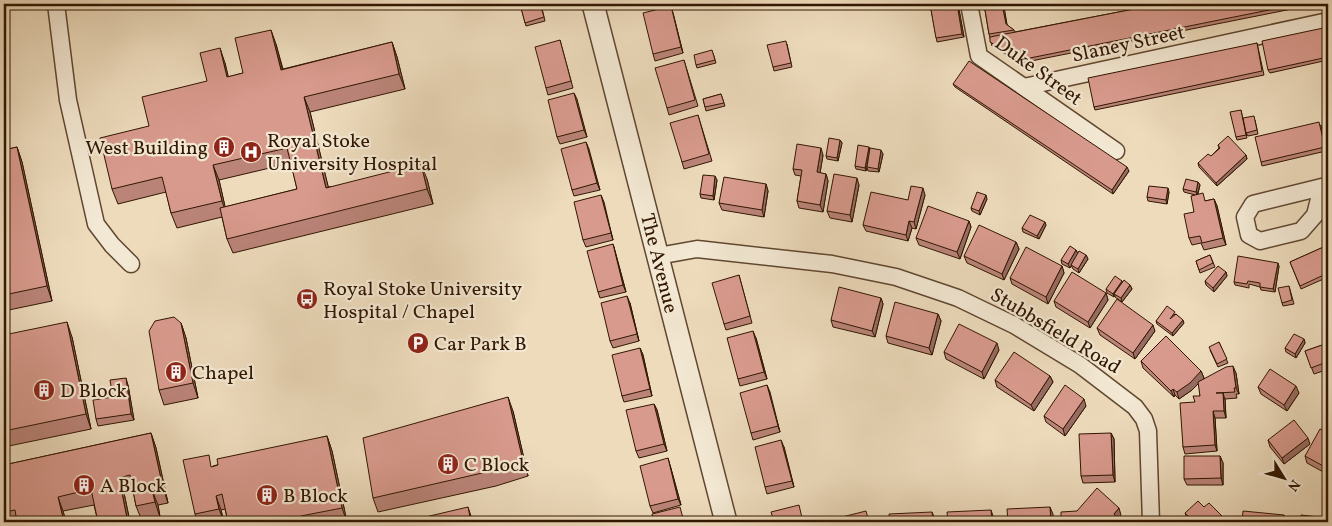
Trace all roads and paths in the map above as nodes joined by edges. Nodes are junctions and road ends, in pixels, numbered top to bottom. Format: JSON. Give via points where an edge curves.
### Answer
{"nodes":[{"id":1,"x":56,"y":4,"type":"edge"},
{"id":2,"x":593,"y":4,"type":"edge"},
{"id":3,"x":969,"y":4,"type":"edge"},
{"id":4,"x":1328,"y":21,"type":"edge"},
{"id":5,"x":1024,"y":87,"type":"junction"},
{"id":6,"x":1116,"y":151,"type":"dead end"},
{"id":7,"x":1325,"y":186,"type":"edge"},
{"id":8,"x":658,"y":256,"type":"junction"},
{"id":9,"x":131,"y":264,"type":"dead end"},
{"id":10,"x":726,"y":522,"type":"edge"},
{"id":11,"x":1151,"y":522,"type":"edge"}],
"edges":[{"from":1,"to":9,"type":"street","via":[[68,100],[96,224]]},
{"from":2,"to":8,"type":"street","name":"The Avenue"},
{"from":3,"to":5,"type":"street","name":"Duke Street","via":[[979,56]]},
{"from":4,"to":5,"type":"street","name":"Slaney Street"},
{"from":5,"to":6,"type":"street","name":"Duke Street"},
{"from":7,"to":7,"type":"street","via":[[1315,215],[1301,230],[1260,241],[1249,235],[1245,217],[1253,204]]},
{"from":8,"to":10,"type":"street","name":"The Avenue"},
{"from":8,"to":11,"type":"street","name":"Stubbsfield Road","via":[[697,249],[832,264],[896,277],[958,298],[1014,325],[1080,365],[1135,407],[1144,419],[1148,431]]}]}
